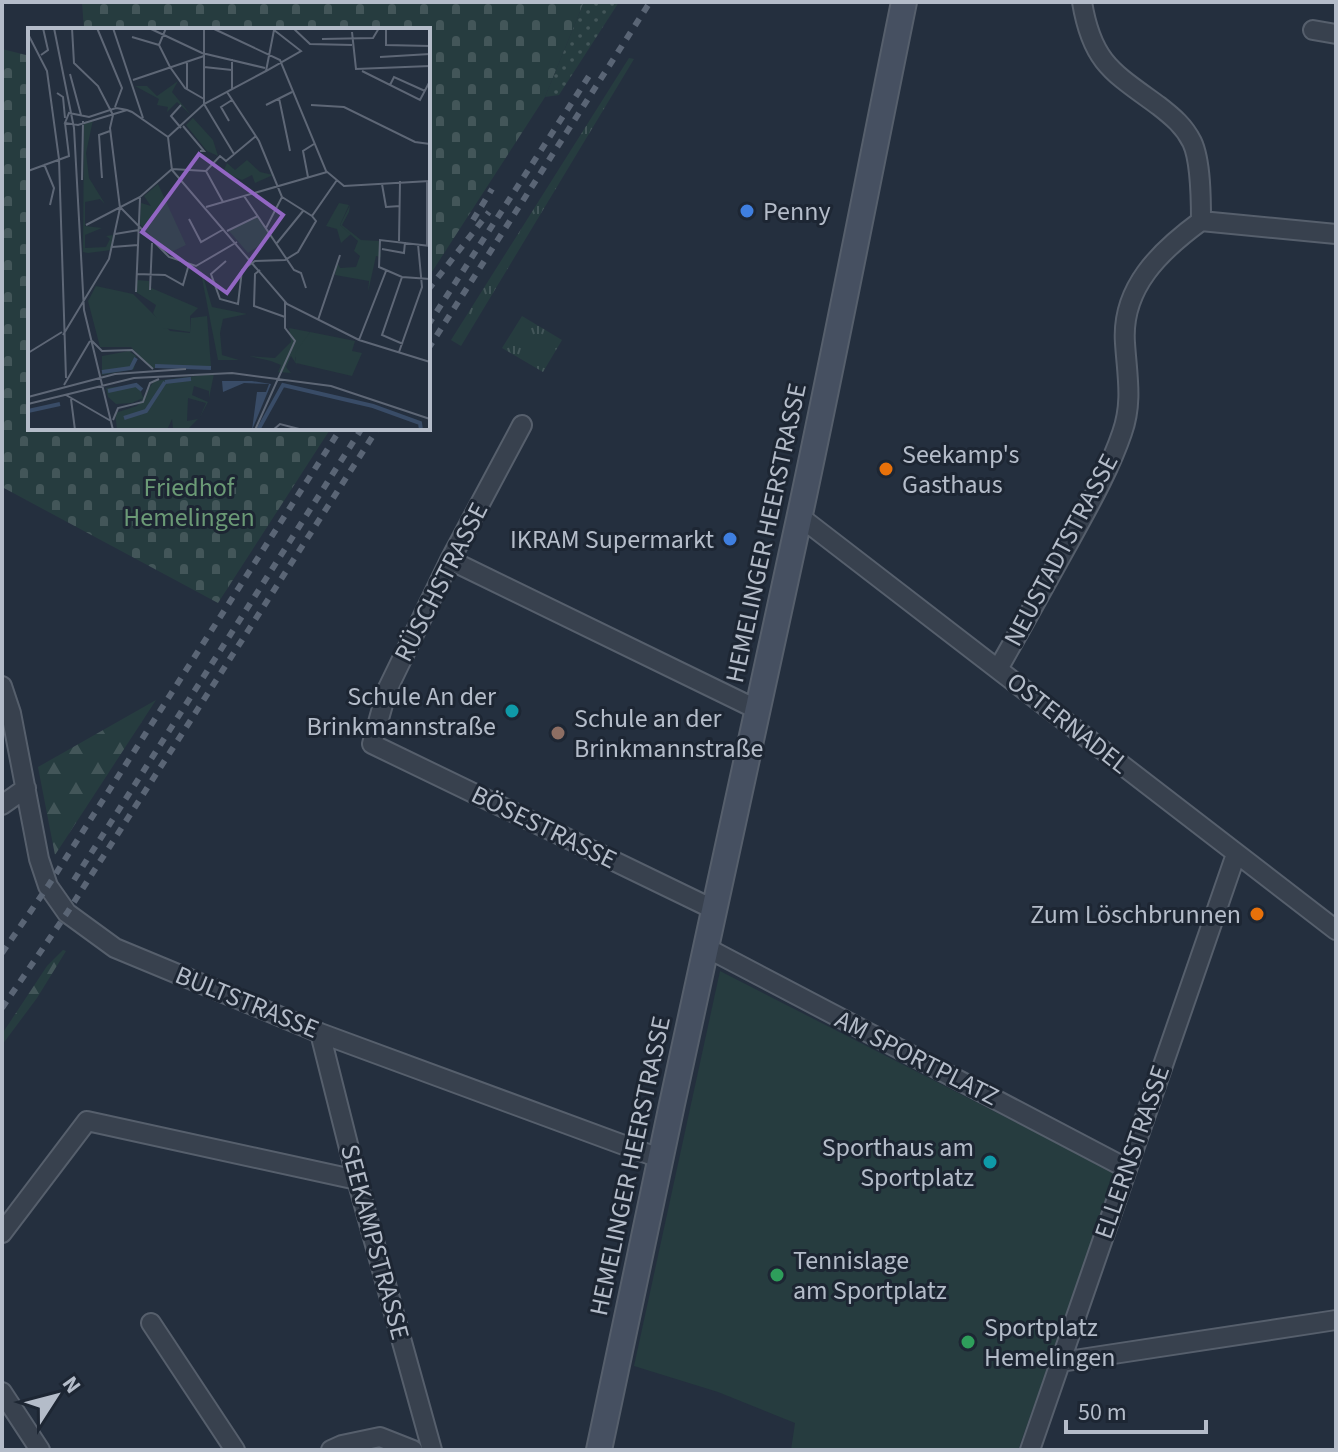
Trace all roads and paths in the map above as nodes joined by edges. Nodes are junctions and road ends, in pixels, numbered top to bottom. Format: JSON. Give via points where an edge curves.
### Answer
{"nodes":[{"id":1,"x":904,"y":2,"type":"edge"},
{"id":2,"x":1082,"y":2,"type":"edge"},
{"id":3,"x":1313,"y":30,"type":"dead end"},
{"id":4,"x":1336,"y":34,"type":"edge"},
{"id":5,"x":1201,"y":221,"type":"junction"},
{"id":6,"x":1336,"y":234,"type":"edge"},
{"id":7,"x":522,"y":425,"type":"dead end"},
{"id":8,"x":799,"y":516,"type":"junction"},
{"id":9,"x":450,"y":560,"type":"junction"},
{"id":10,"x":998,"y":669,"type":"junction"},
{"id":11,"x":2,"y":686,"type":"edge"},
{"id":12,"x":756,"y":709,"type":"junction"},
{"id":13,"x":372,"y":744,"type":"joint"},
{"id":14,"x":26,"y":788,"type":"junction"},
{"id":15,"x":2,"y":805,"type":"edge"},
{"id":16,"x":1236,"y":854,"type":"junction"},
{"id":17,"x":715,"y":910,"type":"junction"},
{"id":18,"x":1336,"y":930,"type":"edge"},
{"id":19,"x":707,"y":948,"type":"junction"},
{"id":20,"x":320,"y":1033,"type":"junction"},
{"id":21,"x":659,"y":1158,"type":"junction"},
{"id":22,"x":1126,"y":1168,"type":"junction"},
{"id":23,"x":357,"y":1180,"type":"junction"},
{"id":24,"x":2,"y":1233,"type":"edge"},
{"id":25,"x":1336,"y":1320,"type":"edge"},
{"id":26,"x":151,"y":1323,"type":"dead end"},
{"id":27,"x":1061,"y":1362,"type":"junction"},
{"id":28,"x":2,"y":1392,"type":"edge"},
{"id":29,"x":40,"y":1450,"type":"edge"},
{"id":30,"x":235,"y":1450,"type":"edge"},
{"id":31,"x":331,"y":1450,"type":"edge"},
{"id":32,"x":413,"y":1450,"type":"edge"},
{"id":33,"x":432,"y":1450,"type":"edge"},
{"id":34,"x":599,"y":1450,"type":"edge"},
{"id":35,"x":1030,"y":1450,"type":"edge"}],
"edges":[{"from":1,"to":8,"type":"main road","name":"HEMELINGER HEERSTRASSE"},
{"from":2,"to":5,"type":"street","via":[[1086,29],[1112,72],[1179,121],[1193,144]]},
{"from":3,"to":4,"type":"street"},
{"from":5,"to":6,"type":"street"},
{"from":5,"to":10,"type":"street","name":"NEUSTADTSTRASSE","via":[[1138,283],[1127,308],[1124,341],[1130,386],[1122,434],[1092,500]]},
{"from":7,"to":9,"type":"street","name":"RÜSCHSTRASSE"},
{"from":8,"to":10,"type":"street","name":"OSTERNADEL"},
{"from":8,"to":12,"type":"main road","name":"HEMELINGER HEERSTRASSE"},
{"from":9,"to":12,"type":"street"},
{"from":9,"to":13,"type":"street","name":"RÜSCHSTRASSE","via":[[387,690]]},
{"from":10,"to":16,"type":"street","name":"OSTERNADEL"},
{"from":11,"to":14,"type":"street","name":"BULTSTRASSE"},
{"from":12,"to":17,"type":"main road","name":"HEMELINGER HEERSTRASSE"},
{"from":13,"to":17,"type":"street","name":"BÖSESTRASSE"},
{"from":14,"to":15,"type":"street"},
{"from":14,"to":20,"type":"street","name":"BULTSTRASSE","via":[[39,859],[48,886],[67,913],[115,948]]},
{"from":16,"to":18,"type":"street","name":"OSTERNADEL"},
{"from":16,"to":22,"type":"street","name":"ELLERNSTRASSE"},
{"from":17,"to":19,"type":"main road","name":"HEMELINGER HEERSTRASSE"},
{"from":19,"to":21,"type":"main road","name":"HEMELINGER HEERSTRASSE"},
{"from":19,"to":22,"type":"street","name":"AM SPORTPLATZ"},
{"from":20,"to":21,"type":"street","name":"BULTSTRASSE"},
{"from":20,"to":23,"type":"street","name":"SEEKAMPSTRASSE"},
{"from":21,"to":34,"type":"main road","name":"HEMELINGER HEERSTRASSE"},
{"from":22,"to":27,"type":"street","name":"ELLERNSTRASSE"},
{"from":23,"to":24,"type":"street","via":[[87,1121]]},
{"from":23,"to":33,"type":"street","name":"SEEKAMPSTRASSE"},
{"from":25,"to":27,"type":"street"},
{"from":26,"to":30,"type":"street"},
{"from":27,"to":35,"type":"street","name":"ELLERNSTRASSE"},
{"from":28,"to":29,"type":"street"},
{"from":31,"to":32,"type":"street","via":[[380,1437]]}]}
